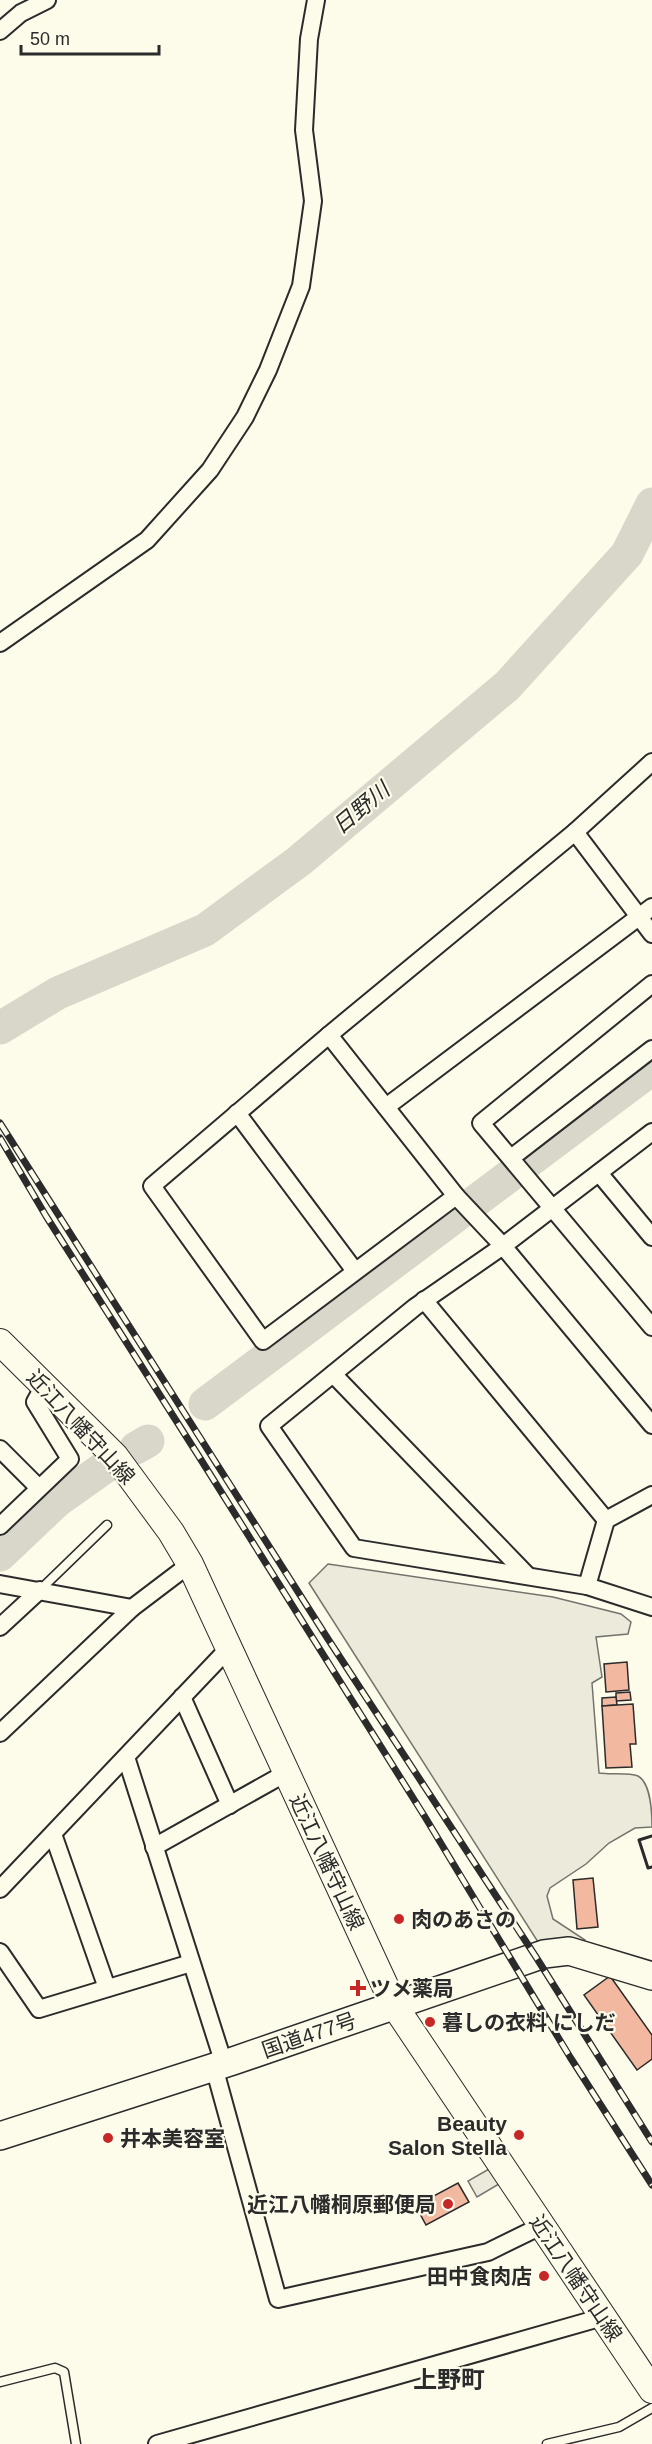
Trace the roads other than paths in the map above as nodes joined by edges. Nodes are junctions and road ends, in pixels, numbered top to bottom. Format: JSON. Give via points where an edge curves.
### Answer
{"nodes":[{"id":1,"x":47,"y":0,"type":"edge"},
{"id":2,"x":316,"y":0,"type":"edge"},
{"id":3,"x":18,"y":6,"type":"edge"},
{"id":4,"x":0,"y":32,"type":"edge"},
{"id":5,"x":0,"y":643,"type":"edge"},
{"id":6,"x":652,"y":762,"type":"edge"},
{"id":7,"x":575,"y":832,"type":"junction"},
{"id":8,"x":645,"y":912,"type":"edge"},
{"id":9,"x":652,"y":934,"type":"edge"},
{"id":10,"x":652,"y":984,"type":"edge"},
{"id":11,"x":329,"y":1035,"type":"junction"},
{"id":12,"x":652,"y":1049,"type":"edge"},
{"id":13,"x":386,"y":1107,"type":"junction"},
{"id":14,"x":237,"y":1113,"type":"junction"},
{"id":15,"x":652,"y":1132,"type":"edge"},
{"id":16,"x":517,"y":1165,"type":"junction"},
{"id":17,"x":599,"y":1173,"type":"junction"},
{"id":18,"x":464,"y":1204,"type":"junction"},
{"id":19,"x":553,"y":1208,"type":"junction"},
{"id":20,"x":652,"y":1237,"type":"edge"},
{"id":21,"x":504,"y":1246,"type":"junction"},
{"id":22,"x":355,"y":1271,"type":"junction"},
{"id":23,"x":424,"y":1300,"type":"junction"},
{"id":24,"x":652,"y":1327,"type":"edge"},
{"id":25,"x":0,"y":1342,"type":"edge"},
{"id":26,"x":333,"y":1374,"type":"junction"},
{"id":27,"x":44,"y":1386,"type":"junction"},
{"id":28,"x":652,"y":1425,"type":"edge"},
{"id":29,"x":0,"y":1449,"type":"edge"},
{"id":30,"x":39,"y":1488,"type":"junction"},
{"id":31,"x":652,"y":1495,"type":"edge"},
{"id":32,"x":606,"y":1520,"type":"junction"},
{"id":33,"x":107,"y":1525,"type":"dead end"},
{"id":34,"x":0,"y":1526,"type":"edge"},
{"id":35,"x":190,"y":1564,"type":"junction"},
{"id":36,"x":527,"y":1575,"type":"junction"},
{"id":37,"x":0,"y":1584,"type":"edge"},
{"id":38,"x":588,"y":1587,"type":"junction"},
{"id":39,"x":40,"y":1590,"type":"junction"},
{"id":40,"x":652,"y":1607,"type":"edge"},
{"id":41,"x":132,"y":1608,"type":"junction"},
{"id":42,"x":0,"y":1627,"type":"edge"},
{"id":43,"x":228,"y":1649,"type":"junction"},
{"id":44,"x":182,"y":1697,"type":"junction"},
{"id":45,"x":0,"y":1733,"type":"edge"},
{"id":46,"x":126,"y":1757,"type":"junction"},
{"id":47,"x":286,"y":1773,"type":"junction"},
{"id":48,"x":230,"y":1805,"type":"junction"},
{"id":49,"x":53,"y":1834,"type":"junction"},
{"id":50,"x":154,"y":1847,"type":"junction"},
{"id":51,"x":0,"y":1889,"type":"edge"},
{"id":52,"x":0,"y":1952,"type":"edge"},
{"id":53,"x":191,"y":1963,"type":"junction"},
{"id":54,"x":652,"y":1976,"type":"edge"},
{"id":55,"x":107,"y":1988,"type":"junction"},
{"id":56,"x":394,"y":2005,"type":"junction"},
{"id":57,"x":219,"y":2066,"type":"junction"},
{"id":58,"x":0,"y":2136,"type":"edge"},
{"id":59,"x":541,"y":2226,"type":"junction"},
{"id":60,"x":603,"y":2317,"type":"junction"},
{"id":61,"x":0,"y":2382,"type":"edge"},
{"id":62,"x":652,"y":2390,"type":"edge"},
{"id":63,"x":652,"y":2408,"type":"edge"},
{"id":64,"x":76,"y":2444,"type":"edge"},
{"id":65,"x":157,"y":2444,"type":"edge"},
{"id":66,"x":547,"y":2444,"type":"edge"}],
"edges":[{"from":1,"to":3,"type":"street"},
{"from":2,"to":5,"type":"street","via":[[309,39],[304,130],[314,201],[308,244],[301,286],[255,398],[210,470],[147,540]]},
{"from":3,"to":4,"type":"street"},
{"from":6,"to":7,"type":"street"},
{"from":7,"to":8,"type":"street"},
{"from":7,"to":11,"type":"street"},
{"from":8,"to":9,"type":"street"},
{"from":8,"to":13,"type":"street"},
{"from":10,"to":16,"type":"street","via":[[481,1123]]},
{"from":11,"to":13,"type":"street"},
{"from":11,"to":14,"type":"street"},
{"from":12,"to":16,"type":"street"},
{"from":13,"to":18,"type":"street"},
{"from":14,"to":22,"type":"street"},
{"from":14,"to":22,"type":"street","via":[[152,1186],[263,1341]]},
{"from":15,"to":17,"type":"street"},
{"from":16,"to":19,"type":"street"},
{"from":17,"to":19,"type":"street"},
{"from":17,"to":20,"type":"street"},
{"from":18,"to":21,"type":"street"},
{"from":18,"to":22,"type":"street"},
{"from":19,"to":21,"type":"street"},
{"from":19,"to":24,"type":"street"},
{"from":21,"to":23,"type":"street"},
{"from":21,"to":28,"type":"street"},
{"from":23,"to":26,"type":"street"},
{"from":23,"to":32,"type":"street"},
{"from":25,"to":27,"type":"main road","name":"近江八幡守山線"},
{"from":26,"to":36,"type":"street"},
{"from":26,"to":36,"type":"street","via":[[269,1426],[354,1548]]},
{"from":27,"to":30,"type":"street","via":[[35,1402],[70,1459]]},
{"from":27,"to":35,"type":"main road","name":"近江八幡守山線","via":[[115,1456]]},
{"from":29,"to":30,"type":"street"},
{"from":30,"to":34,"type":"street"},
{"from":31,"to":32,"type":"street"},
{"from":32,"to":38,"type":"street"},
{"from":33,"to":39,"type":"lane"},
{"from":35,"to":41,"type":"street"},
{"from":35,"to":43,"type":"main road","name":"近江八幡守山線"},
{"from":36,"to":38,"type":"street"},
{"from":37,"to":39,"type":"street"},
{"from":38,"to":40,"type":"street"},
{"from":39,"to":41,"type":"street"},
{"from":39,"to":42,"type":"street"},
{"from":41,"to":45,"type":"street"},
{"from":43,"to":44,"type":"street"},
{"from":43,"to":47,"type":"main road","name":"近江八幡守山線"},
{"from":44,"to":46,"type":"street"},
{"from":44,"to":48,"type":"street"},
{"from":46,"to":49,"type":"street"},
{"from":46,"to":50,"type":"street"},
{"from":47,"to":48,"type":"street"},
{"from":47,"to":56,"type":"main road","name":"近江八幡守山線"},
{"from":48,"to":50,"type":"street"},
{"from":49,"to":51,"type":"street"},
{"from":49,"to":55,"type":"street"},
{"from":50,"to":53,"type":"street"},
{"from":52,"to":55,"type":"street","via":[[39,2009]]},
{"from":53,"to":55,"type":"street"},
{"from":53,"to":57,"type":"street"},
{"from":54,"to":56,"type":"highway","name":"国道477号","via":[[569,1951],[544,1953]]},
{"from":56,"to":57,"type":"highway","name":"国道477号"},
{"from":56,"to":59,"type":"main road","name":"近江八幡守山線"},
{"from":57,"to":58,"type":"highway","name":"国道477号"},
{"from":57,"to":59,"type":"street","via":[[244,2183],[278,2299],[488,2252]]},
{"from":59,"to":60,"type":"main road","name":"近江八幡守山線"},
{"from":60,"to":62,"type":"main road","name":"近江八幡守山線"},
{"from":60,"to":65,"type":"street"},
{"from":61,"to":64,"type":"lane","via":[[56,2368],[64,2372]]},
{"from":63,"to":66,"type":"lane","via":[[619,2427]]}]}
